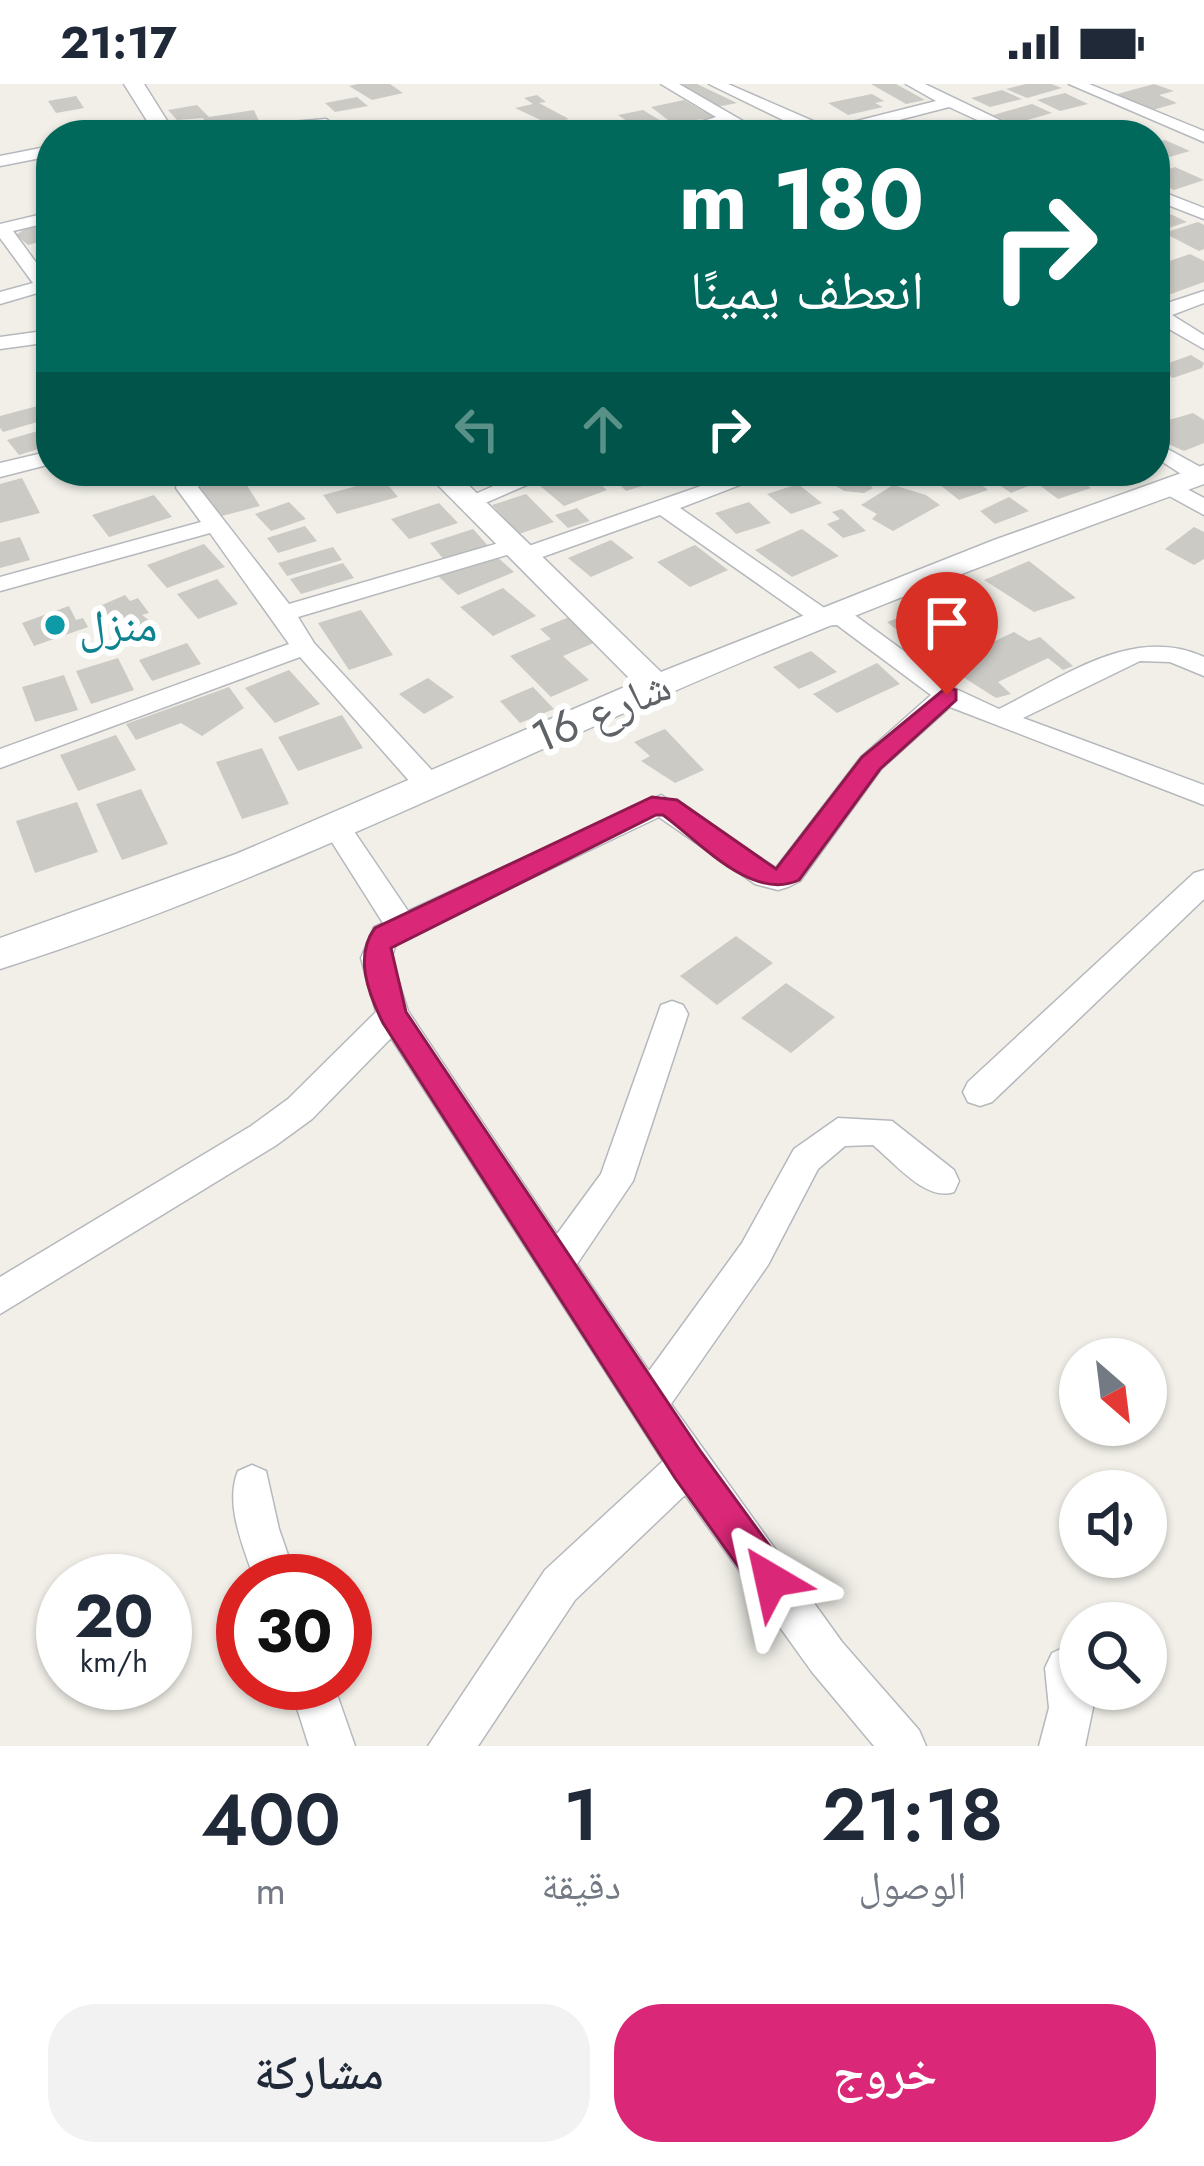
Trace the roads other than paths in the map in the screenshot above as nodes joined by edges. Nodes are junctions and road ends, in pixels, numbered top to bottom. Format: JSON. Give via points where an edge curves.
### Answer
{"nodes":[{"id":1,"x":134,"y":84,"type":"edge"},
{"id":2,"x":668,"y":84,"type":"edge"},
{"id":3,"x":716,"y":84,"type":"edge"},
{"id":4,"x":914,"y":84,"type":"edge"},
{"id":5,"x":1076,"y":84,"type":"edge"},
{"id":6,"x":950,"y":102,"type":"junction"},
{"id":7,"x":732,"y":118,"type":"junction"},
{"id":8,"x":157,"y":120,"type":"edge"},
{"id":9,"x":724,"y":120,"type":"edge"},
{"id":10,"x":735,"y":120,"type":"edge"},
{"id":11,"x":796,"y":120,"type":"edge"},
{"id":12,"x":881,"y":120,"type":"edge"},
{"id":13,"x":990,"y":120,"type":"edge"},
{"id":14,"x":1163,"y":120,"type":"edge"},
{"id":15,"x":1170,"y":123,"type":"edge"},
{"id":16,"x":1204,"y":137,"type":"edge"},
{"id":17,"x":36,"y":154,"type":"edge"},
{"id":18,"x":0,"y":161,"type":"edge"},
{"id":19,"x":1204,"y":194,"type":"edge"},
{"id":20,"x":1170,"y":200,"type":"edge"},
{"id":21,"x":1177,"y":203,"type":"junction"},
{"id":22,"x":1204,"y":214,"type":"edge"},
{"id":23,"x":36,"y":221,"type":"edge"},
{"id":24,"x":1,"y":229,"type":"edge"},
{"id":25,"x":36,"y":274,"type":"edge"},
{"id":26,"x":36,"y":292,"type":"edge"},
{"id":27,"x":1204,"y":297,"type":"edge"},
{"id":28,"x":0,"y":298,"type":"edge"},
{"id":29,"x":1170,"y":311,"type":"edge"},
{"id":30,"x":1170,"y":325,"type":"edge"},
{"id":31,"x":36,"y":338,"type":"edge"},
{"id":32,"x":1204,"y":343,"type":"edge"},
{"id":33,"x":0,"y":344,"type":"edge"},
{"id":34,"x":36,"y":461,"type":"edge"},
{"id":35,"x":1170,"y":462,"type":"edge"},
{"id":36,"x":0,"y":470,"type":"edge"},
{"id":37,"x":187,"y":486,"type":"edge"},
{"id":38,"x":453,"y":486,"type":"edge"},
{"id":39,"x":509,"y":486,"type":"edge"},
{"id":40,"x":690,"y":486,"type":"edge"},
{"id":41,"x":719,"y":486,"type":"edge"},
{"id":42,"x":1195,"y":486,"type":"edge"},
{"id":43,"x":698,"y":493,"type":"junction"},
{"id":44,"x":468,"y":502,"type":"junction"},
{"id":45,"x":660,"y":505,"type":"junction"},
{"id":46,"x":215,"y":525,"type":"junction"},
{"id":47,"x":518,"y":551,"type":"junction"},
{"id":48,"x":0,"y":584,"type":"edge"},
{"id":49,"x":284,"y":614,"type":"junction"},
{"id":50,"x":833,"y":618,"type":"junction"},
{"id":51,"x":304,"y":647,"type":"junction"},
{"id":52,"x":1204,"y":668,"type":"edge"},
{"id":53,"x":656,"y":686,"type":"junction"},
{"id":54,"x":947,"y":695,"type":"junction"},
{"id":55,"x":999,"y":719,"type":"junction"},
{"id":56,"x":0,"y":759,"type":"edge"},
{"id":57,"x":429,"y":785,"type":"junction"},
{"id":58,"x":1204,"y":795,"type":"edge"},
{"id":59,"x":335,"y":825,"type":"junction"},
{"id":60,"x":1204,"y":880,"type":"edge"},
{"id":61,"x":402,"y":927,"type":"junction"},
{"id":62,"x":0,"y":954,"type":"edge"},
{"id":63,"x":672,"y":1014,"type":"dead end"},
{"id":64,"x":393,"y":1015,"type":"junction"},
{"id":65,"x":980,"y":1092,"type":"dead end"},
{"id":66,"x":942,"y":1181,"type":"dead end"},
{"id":67,"x":556,"y":1264,"type":"junction"},
{"id":68,"x":0,"y":1297,"type":"edge"},
{"id":69,"x":648,"y":1404,"type":"junction"},
{"id":70,"x":688,"y":1465,"type":"junction"},
{"id":71,"x":252,"y":1485,"type":"dead end"},
{"id":72,"x":267,"y":1554,"type":"edge"},
{"id":73,"x":320,"y":1710,"type":"edge"},
{"id":74,"x":1071,"y":1710,"type":"edge"},
{"id":75,"x":332,"y":1746,"type":"edge"},
{"id":76,"x":451,"y":1746,"type":"edge"},
{"id":77,"x":903,"y":1746,"type":"edge"},
{"id":78,"x":1062,"y":1746,"type":"edge"}],
"edges":[{"from":1,"to":8,"type":"street"},
{"from":2,"to":7,"type":"street"},
{"from":3,"to":11,"type":"street"},
{"from":4,"to":6,"type":"street"},
{"from":5,"to":14,"type":"street"},
{"from":6,"to":12,"type":"street"},
{"from":6,"to":13,"type":"street"},
{"from":7,"to":9,"type":"street"},
{"from":7,"to":10,"type":"street"},
{"from":15,"to":16,"type":"street"},
{"from":17,"to":18,"type":"street"},
{"from":19,"to":21,"type":"street"},
{"from":20,"to":21,"type":"street"},
{"from":21,"to":22,"type":"street"},
{"from":23,"to":24,"type":"street"},
{"from":24,"to":25,"type":"street"},
{"from":26,"to":28,"type":"street"},
{"from":27,"to":29,"type":"street"},
{"from":30,"to":32,"type":"street"},
{"from":31,"to":33,"type":"street"},
{"from":34,"to":36,"type":"street"},
{"from":35,"to":42,"type":"street"},
{"from":37,"to":46,"type":"street"},
{"from":38,"to":44,"type":"street"},
{"from":39,"to":44,"type":"street"},
{"from":40,"to":43,"type":"street"},
{"from":41,"to":43,"type":"street"},
{"from":42,"to":50,"type":"street","name":"شارع 16","via":[[1005,546]]},
{"from":43,"to":45,"type":"street"},
{"from":44,"to":47,"type":"street"},
{"from":45,"to":47,"type":"street"},
{"from":45,"to":50,"type":"street"},
{"from":46,"to":48,"type":"street"},
{"from":46,"to":49,"type":"street"},
{"from":47,"to":49,"type":"street"},
{"from":47,"to":53,"type":"street"},
{"from":49,"to":51,"type":"street"},
{"from":50,"to":53,"type":"street","name":"شارع 16"},
{"from":50,"to":54,"type":"street"},
{"from":51,"to":56,"type":"street"},
{"from":51,"to":57,"type":"street"},
{"from":52,"to":55,"type":"street","via":[[1172,654],[1134,654]]},
{"from":53,"to":57,"type":"street","name":"شارع 16"},
{"from":54,"to":55,"type":"street"},
{"from":54,"to":61,"type":"street","via":[[871,763],[790,874],[765,876],[661,805]]},
{"from":55,"to":58,"type":"street"},
{"from":57,"to":59,"type":"street","name":"شارع 16"},
{"from":59,"to":61,"type":"street"},
{"from":59,"to":62,"type":"street","name":"شارع 16"},
{"from":60,"to":65,"type":"street"},
{"from":61,"to":64,"type":"street","via":[[377,946]]},
{"from":63,"to":67,"type":"street","via":[[616,1181]]},
{"from":64,"to":67,"type":"street"},
{"from":64,"to":68,"type":"street","via":[[263,1136]]},
{"from":66,"to":69,"type":"street","via":[[880,1131],[838,1132],[806,1159],[755,1254]]},
{"from":67,"to":69,"type":"street"},
{"from":69,"to":70,"type":"street"},
{"from":70,"to":76,"type":"street","via":[[560,1585]]},
{"from":70,"to":77,"type":"street","via":[[826,1657]]},
{"from":71,"to":72,"type":"street"},
{"from":73,"to":75,"type":"street"},
{"from":74,"to":78,"type":"street"}]}
